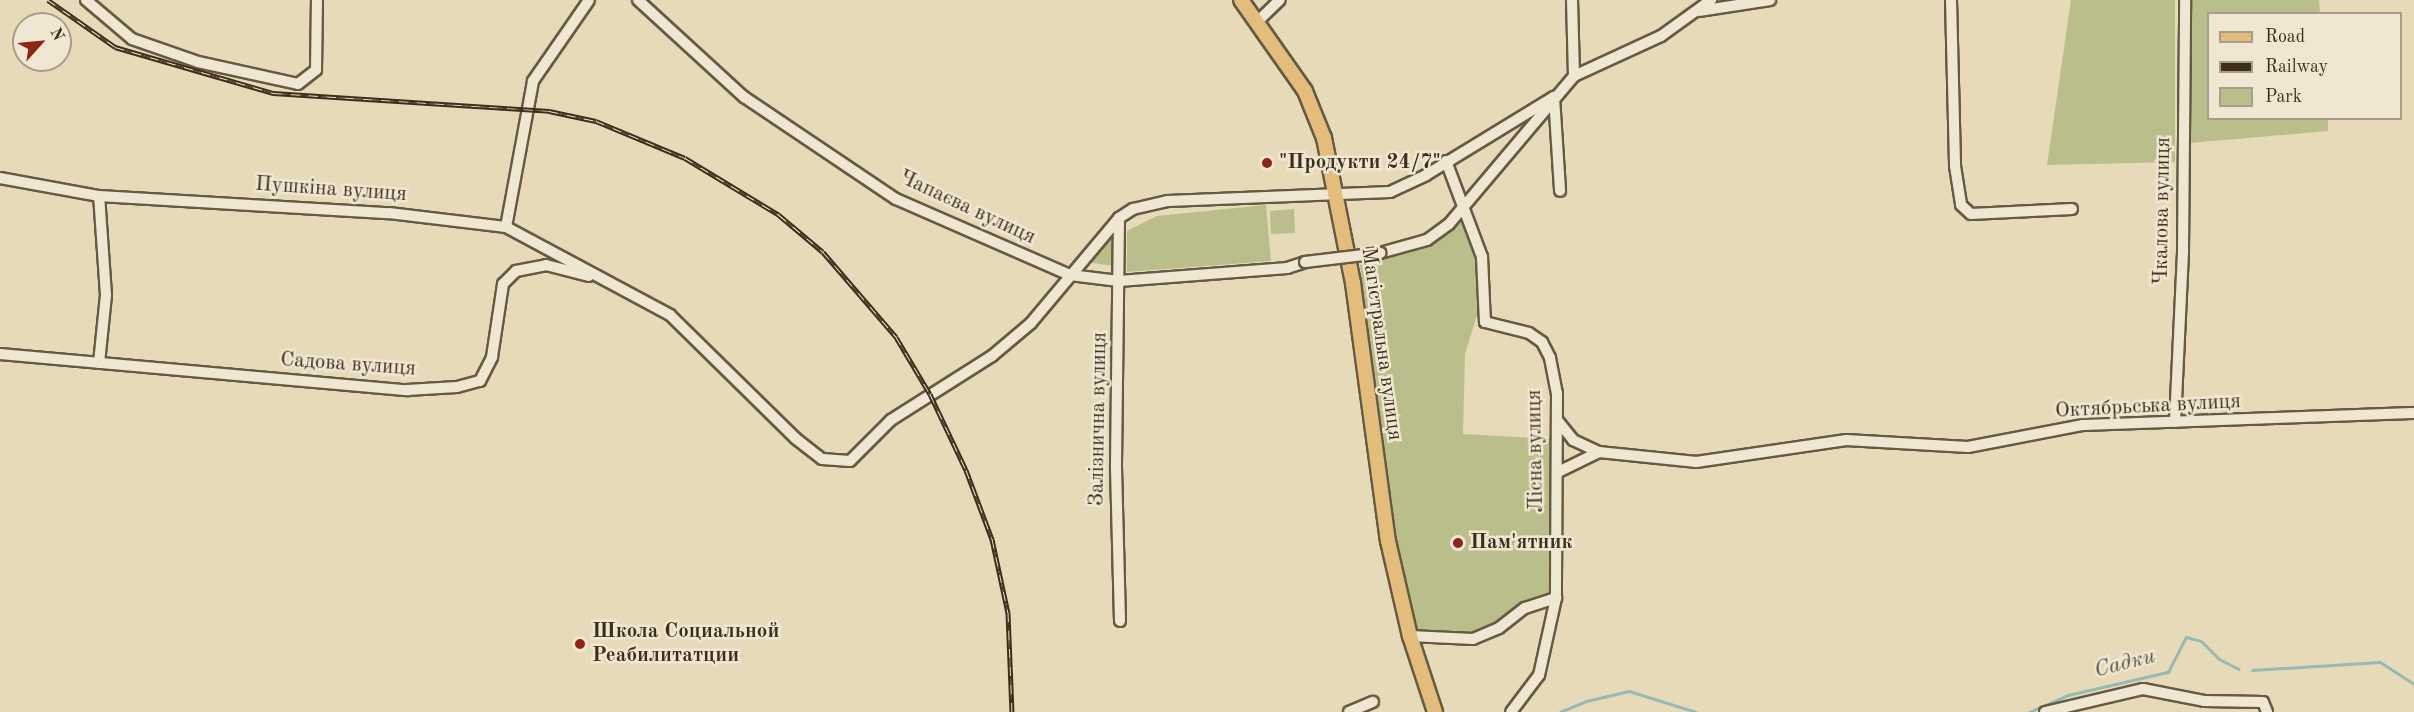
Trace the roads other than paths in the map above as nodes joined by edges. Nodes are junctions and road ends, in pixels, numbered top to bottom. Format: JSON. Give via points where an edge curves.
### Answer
{"nodes":[{"id":1,"x":86,"y":0,"type":"edge"},
{"id":2,"x":318,"y":0,"type":"edge"},
{"id":3,"x":589,"y":0,"type":"edge"},
{"id":4,"x":638,"y":0,"type":"edge"},
{"id":5,"x":1241,"y":0,"type":"edge"},
{"id":6,"x":1280,"y":0,"type":"edge"},
{"id":7,"x":1572,"y":0,"type":"edge"},
{"id":8,"x":1711,"y":0,"type":"edge"},
{"id":9,"x":1770,"y":0,"type":"edge"},
{"id":10,"x":1951,"y":0,"type":"edge"},
{"id":11,"x":2185,"y":0,"type":"edge"},
{"id":12,"x":1697,"y":11,"type":"junction"},
{"id":13,"x":1258,"y":21,"type":"junction"},
{"id":14,"x":1575,"y":76,"type":"junction"},
{"id":15,"x":1554,"y":97,"type":"junction"},
{"id":16,"x":1446,"y":161,"type":"junction"},
{"id":17,"x":0,"y":178,"type":"edge"},
{"id":18,"x":1560,"y":191,"type":"dead end"},
{"id":19,"x":99,"y":195,"type":"junction"},
{"id":20,"x":1338,"y":196,"type":"junction"},
{"id":21,"x":1465,"y":207,"type":"junction"},
{"id":22,"x":2072,"y":209,"type":"dead end"},
{"id":23,"x":1119,"y":218,"type":"junction"},
{"id":24,"x":506,"y":227,"type":"junction"},
{"id":25,"x":1070,"y":276,"type":"junction"},
{"id":26,"x":608,"y":281,"type":"junction"},
{"id":27,"x":1119,"y":281,"type":"junction"},
{"id":28,"x":0,"y":354,"type":"edge"},
{"id":29,"x":99,"y":363,"type":"junction"},
{"id":30,"x":2414,"y":413,"type":"edge"},
{"id":31,"x":1556,"y":419,"type":"junction"},
{"id":32,"x":2175,"y":422,"type":"junction"},
{"id":33,"x":1599,"y":452,"type":"junction"},
{"id":34,"x":1558,"y":472,"type":"junction"},
{"id":35,"x":1556,"y":598,"type":"junction"},
{"id":36,"x":1120,"y":621,"type":"dead end"},
{"id":37,"x":1410,"y":636,"type":"junction"},
{"id":38,"x":1373,"y":702,"type":"dead end"},
{"id":39,"x":2265,"y":707,"type":"edge"},
{"id":40,"x":1349,"y":712,"type":"edge"},
{"id":41,"x":1435,"y":712,"type":"edge"},
{"id":42,"x":1511,"y":712,"type":"edge"},
{"id":43,"x":2045,"y":712,"type":"edge"}],
"edges":[{"from":1,"to":2,"type":"street","via":[[132,39],[198,62],[298,84],[316,70]]},
{"from":3,"to":24,"type":"street","via":[[533,81]]},
{"from":4,"to":25,"type":"street","name":"Чапаєва вулиця","via":[[744,97],[896,200]]},
{"from":5,"to":13,"type":"main road","name":"Магістральна вулиця"},
{"from":6,"to":13,"type":"street"},
{"from":7,"to":14,"type":"street"},
{"from":8,"to":12,"type":"street"},
{"from":9,"to":12,"type":"street"},
{"from":10,"to":22,"type":"street","via":[[1955,166],[1961,205],[1971,214]]},
{"from":11,"to":32,"type":"street","name":"Чкалова вулиця","via":[[2183,250]]},
{"from":12,"to":14,"type":"street","via":[[1661,36]]},
{"from":13,"to":20,"type":"main road","name":"Магістральна вулиця","via":[[1305,90],[1324,138]]},
{"from":14,"to":15,"type":"street"},
{"from":15,"to":16,"type":"street"},
{"from":15,"to":18,"type":"street"},
{"from":15,"to":21,"type":"street","name":"Чапаєва вулиця"},
{"from":16,"to":20,"type":"street","via":[[1390,192]]},
{"from":16,"to":21,"type":"street"},
{"from":17,"to":19,"type":"street","name":"Пушкіна вулиця"},
{"from":19,"to":24,"type":"street","name":"Пушкіна вулиця","via":[[367,211]]},
{"from":19,"to":29,"type":"street","via":[[106,295]]},
{"from":20,"to":23,"type":"street","via":[[1292,194],[1168,201],[1133,209]]},
{"from":20,"to":37,"type":"main road","name":"Магістральна вулиця","via":[[1388,542]]},
{"from":21,"to":27,"type":"street","name":"Чапаєва вулиця","bridge":true,"via":[[1427,240],[1380,253],[1305,262],[1287,268]]},
{"from":21,"to":31,"type":"street","name":"Лісна вулиця","via":[[1482,257],[1485,322],[1529,333],[1542,342],[1550,358],[1557,393]]},
{"from":23,"to":25,"type":"street"},
{"from":23,"to":27,"type":"street","name":"Залізнична вулиця"},
{"from":24,"to":26,"type":"street","name":"Пушкіна вулиця"},
{"from":25,"to":26,"type":"street","name":"Пушкіна вулиця","via":[[1031,323],[993,356],[891,420],[850,462],[822,459],[670,315]]},
{"from":25,"to":27,"type":"street","name":"Чапаєва вулиця"},
{"from":26,"to":29,"type":"street","name":"Садова вулиця","via":[[546,265],[516,271],[502,284],[492,357],[480,381],[457,387],[407,390]]},
{"from":27,"to":36,"type":"street","name":"Залізнична вулиця"},
{"from":28,"to":29,"type":"street","name":"Садова вулиця"},
{"from":30,"to":32,"type":"street","name":"Октябрьська вулиця"},
{"from":31,"to":33,"type":"street","via":[[1573,440]]},
{"from":31,"to":34,"type":"street","name":"Лісна вулиця"},
{"from":32,"to":33,"type":"street","name":"Октябрьська вулиця","via":[[2082,425],[1968,447],[1846,440],[1696,462]]},
{"from":33,"to":34,"type":"street"},
{"from":34,"to":35,"type":"street","name":"Лісна вулиця"},
{"from":35,"to":37,"type":"street","via":[[1525,608],[1499,628],[1473,639]]},
{"from":35,"to":42,"type":"street","name":"Лісна вулиця","via":[[1539,675]]},
{"from":37,"to":41,"type":"main road","name":"Магістральна вулиця"},
{"from":38,"to":40,"type":"street"},
{"from":39,"to":43,"type":"street","via":[[2143,689]]}]}
